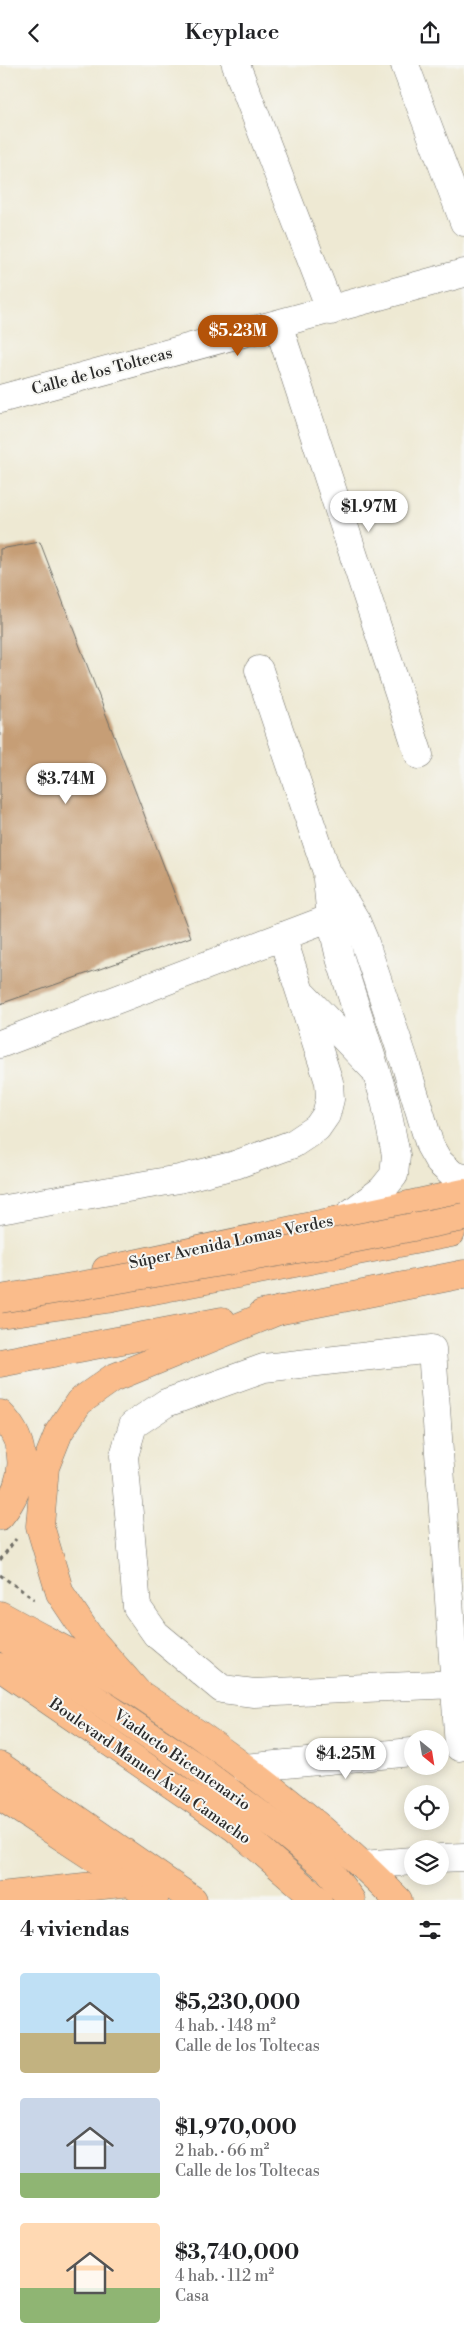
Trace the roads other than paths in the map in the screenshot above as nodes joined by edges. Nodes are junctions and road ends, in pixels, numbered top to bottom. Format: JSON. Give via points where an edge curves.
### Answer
{"nodes":[{"id":1,"x":236,"y":65,"type":"edge"},
{"id":2,"x":405,"y":65,"type":"edge"},
{"id":3,"x":462,"y":213,"type":"edge"},
{"id":4,"x":464,"y":273,"type":"edge"},
{"id":5,"x":331,"y":311,"type":"junction"},
{"id":6,"x":278,"y":324,"type":"junction"},
{"id":7,"x":0,"y":399,"type":"edge"},
{"id":8,"x":259,"y":671,"type":"dead end"},
{"id":9,"x":419,"y":755,"type":"dead end"},
{"id":10,"x":343,"y":919,"type":"junction"},
{"id":11,"x":282,"y":936,"type":"junction"},
{"id":12,"x":300,"y":991,"type":"junction"},
{"id":13,"x":0,"y":1044,"type":"edge"},
{"id":14,"x":406,"y":1067,"type":"junction"},
{"id":15,"x":377,"y":1073,"type":"junction"},
{"id":16,"x":464,"y":1178,"type":"edge"},
{"id":17,"x":464,"y":1193,"type":"edge"},
{"id":18,"x":0,"y":1210,"type":"edge"},
{"id":19,"x":464,"y":1217,"type":"edge"},
{"id":20,"x":344,"y":1219,"type":"junction"},
{"id":21,"x":464,"y":1231,"type":"edge"},
{"id":22,"x":121,"y":1266,"type":"junction"},
{"id":23,"x":464,"y":1274,"type":"edge"},
{"id":24,"x":0,"y":1287,"type":"edge"},
{"id":25,"x":0,"y":1299,"type":"edge"},
{"id":26,"x":280,"y":1310,"type":"junction"},
{"id":27,"x":0,"y":1314,"type":"edge"},
{"id":28,"x":0,"y":1363,"type":"edge"},
{"id":29,"x":0,"y":1414,"type":"edge"},
{"id":30,"x":0,"y":1516,"type":"edge"},
{"id":31,"x":0,"y":1615,"type":"edge"},
{"id":32,"x":0,"y":1635,"type":"edge"},
{"id":33,"x":0,"y":1654,"type":"edge"},
{"id":34,"x":0,"y":1667,"type":"edge"},
{"id":35,"x":455,"y":1684,"type":"junction"},
{"id":36,"x":137,"y":1693,"type":"junction"},
{"id":37,"x":454,"y":1748,"type":"edge"},
{"id":38,"x":404,"y":1753,"type":"edge"},
{"id":39,"x":0,"y":1766,"type":"edge"},
{"id":40,"x":244,"y":1768,"type":"junction"},
{"id":41,"x":0,"y":1772,"type":"edge"},
{"id":42,"x":0,"y":1796,"type":"edge"},
{"id":43,"x":464,"y":1857,"type":"edge"},
{"id":44,"x":449,"y":1858,"type":"edge"},
{"id":45,"x":404,"y":1862,"type":"edge"},
{"id":46,"x":363,"y":1865,"type":"junction"},
{"id":47,"x":131,"y":1882,"type":"junction"},
{"id":48,"x":321,"y":1882,"type":"edge"},
{"id":49,"x":0,"y":1896,"type":"edge"},
{"id":50,"x":154,"y":1900,"type":"edge"},
{"id":51,"x":159,"y":1900,"type":"edge"},
{"id":52,"x":194,"y":1900,"type":"edge"},
{"id":53,"x":337,"y":1900,"type":"edge"},
{"id":54,"x":351,"y":1900,"type":"edge"},
{"id":55,"x":361,"y":1900,"type":"edge"},
{"id":56,"x":398,"y":1900,"type":"edge"}],
"edges":[{"from":1,"to":5,"type":"street"},
{"from":2,"to":3,"type":"street"},
{"from":4,"to":5,"type":"street","name":"Calle de los Toltecas"},
{"from":5,"to":6,"type":"street","name":"Calle de los Toltecas"},
{"from":6,"to":7,"type":"street","name":"Calle de los Toltecas"},
{"from":6,"to":9,"type":"street"},
{"from":8,"to":10,"type":"street"},
{"from":10,"to":11,"type":"street"},
{"from":10,"to":14,"type":"street"},
{"from":10,"to":15,"type":"street","via":[[340,957]]},
{"from":11,"to":12,"type":"street"},
{"from":11,"to":13,"type":"street"},
{"from":12,"to":15,"type":"street"},
{"from":12,"to":18,"type":"street","via":[[329,1083],[326,1115],[317,1128],[293,1144],[235,1165],[179,1179]]},
{"from":14,"to":15,"type":"street"},
{"from":14,"to":16,"type":"street","via":[[430,1146],[439,1162],[453,1175]]},
{"from":15,"to":20,"type":"street","via":[[396,1155],[394,1175],[382,1190]]},
{"from":17,"to":20,"type":"main road","name":"Súper Avenida Lomas Verdes"},
{"from":19,"to":25,"type":"main road","bridge":true,"via":[[316,1246]]},
{"from":20,"to":22,"type":"main road","name":"Súper Avenida Lomas Verdes"},
{"from":21,"to":27,"type":"main road","via":[[107,1299]]},
{"from":22,"to":24,"type":"main road"},
{"from":22,"to":25,"type":"main road","name":"Súper Avenida Lomas Verdes"},
{"from":23,"to":26,"type":"main road"},
{"from":26,"to":28,"type":"main road"},
{"from":26,"to":36,"type":"main road","via":[[113,1378],[79,1402],[59,1432],[45,1467],[40,1526],[60,1593],[90,1639]]},
{"from":29,"to":30,"type":"main road","via":[[13,1429],[22,1463],[16,1492]]},
{"from":31,"to":36,"type":"main road"},
{"from":32,"to":48,"type":"main road","name":"Viaducto Bicentenario","via":[[192,1764],[278,1828]]},
{"from":33,"to":48,"type":"main road","via":[[249,1825]]},
{"from":34,"to":48,"type":"main road","name":"Boulevard Manuel Ávila Camacho"},
{"from":35,"to":35,"type":"street","via":[[432,1349],[264,1368],[166,1403],[133,1425],[124,1456],[137,1607],[156,1634],[222,1689],[254,1693]]},
{"from":35,"to":37,"type":"street"},
{"from":36,"to":40,"type":"main road"},
{"from":38,"to":40,"type":"street"},
{"from":39,"to":52,"type":"main road"},
{"from":40,"to":46,"type":"main road"},
{"from":41,"to":51,"type":"main road"},
{"from":42,"to":47,"type":"main road"},
{"from":43,"to":44,"type":"street"},
{"from":45,"to":46,"type":"street"},
{"from":46,"to":56,"type":"main road"},
{"from":47,"to":49,"type":"main road"},
{"from":47,"to":50,"type":"main road"},
{"from":48,"to":53,"type":"main road"},
{"from":48,"to":54,"type":"main road","name":"Viaducto Bicentenario"},
{"from":48,"to":55,"type":"main road"}]}
